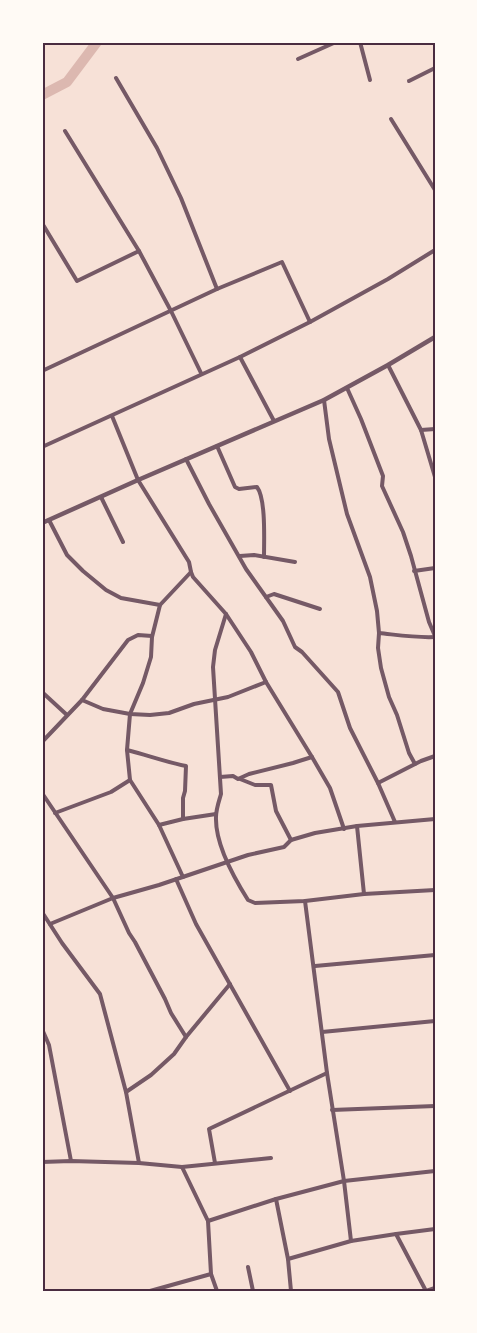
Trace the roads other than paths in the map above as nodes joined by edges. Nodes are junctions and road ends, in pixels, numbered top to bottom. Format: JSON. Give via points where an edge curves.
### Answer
{"nodes":[{"id":1,"x":336,"y":42,"type":"edge"},
{"id":2,"x":360,"y":42,"type":"edge"},
{"id":3,"x":298,"y":59,"type":"dead end"},
{"id":4,"x":435,"y":68,"type":"edge"},
{"id":5,"x":116,"y":78,"type":"dead end"},
{"id":6,"x":370,"y":80,"type":"dead end"},
{"id":7,"x":409,"y":81,"type":"dead end"},
{"id":8,"x":391,"y":119,"type":"dead end"},
{"id":9,"x":65,"y":131,"type":"dead end"},
{"id":10,"x":435,"y":190,"type":"edge"},
{"id":11,"x":42,"y":223,"type":"edge"},
{"id":12,"x":435,"y":250,"type":"edge"},
{"id":13,"x":139,"y":251,"type":"junction"},
{"id":14,"x":217,"y":289,"type":"junction"},
{"id":15,"x":171,"y":311,"type":"junction"},
{"id":16,"x":310,"y":322,"type":"junction"},
{"id":17,"x":435,"y":337,"type":"edge"},
{"id":18,"x":240,"y":357,"type":"junction"},
{"id":19,"x":388,"y":365,"type":"junction"},
{"id":20,"x":42,"y":371,"type":"edge"},
{"id":21,"x":201,"y":373,"type":"junction"},
{"id":22,"x":347,"y":388,"type":"junction"},
{"id":23,"x":324,"y":400,"type":"junction"},
{"id":24,"x":112,"y":416,"type":"junction"},
{"id":25,"x":274,"y":421,"type":"junction"},
{"id":26,"x":435,"y":429,"type":"edge"},
{"id":27,"x":421,"y":430,"type":"junction"},
{"id":28,"x":217,"y":446,"type":"junction"},
{"id":29,"x":42,"y":447,"type":"edge"},
{"id":30,"x":186,"y":459,"type":"junction"},
{"id":31,"x":435,"y":477,"type":"edge"},
{"id":32,"x":138,"y":480,"type":"junction"},
{"id":33,"x":101,"y":497,"type":"junction"},
{"id":34,"x":49,"y":520,"type":"junction"},
{"id":35,"x":42,"y":523,"type":"edge"},
{"id":36,"x":123,"y":542,"type":"dead end"},
{"id":37,"x":240,"y":556,"type":"junction"},
{"id":38,"x":264,"y":557,"type":"junction"},
{"id":39,"x":294,"y":562,"type":"dead end"},
{"id":40,"x":435,"y":568,"type":"edge"},
{"id":41,"x":414,"y":571,"type":"junction"},
{"id":42,"x":191,"y":572,"type":"junction"},
{"id":43,"x":266,"y":597,"type":"junction"},
{"id":44,"x":160,"y":605,"type":"junction"},
{"id":45,"x":320,"y":609,"type":"dead end"},
{"id":46,"x":226,"y":614,"type":"junction"},
{"id":47,"x":379,"y":633,"type":"junction"},
{"id":48,"x":152,"y":636,"type":"junction"},
{"id":49,"x":435,"y":636,"type":"edge"},
{"id":50,"x":266,"y":682,"type":"junction"},
{"id":51,"x":42,"y":692,"type":"edge"},
{"id":52,"x":82,"y":700,"type":"junction"},
{"id":53,"x":215,"y":700,"type":"junction"},
{"id":54,"x":130,"y":714,"type":"junction"},
{"id":55,"x":67,"y":715,"type":"junction"},
{"id":56,"x":42,"y":742,"type":"edge"},
{"id":57,"x":127,"y":750,"type":"junction"},
{"id":58,"x":435,"y":756,"type":"edge"},
{"id":59,"x":312,"y":757,"type":"junction"},
{"id":60,"x":416,"y":764,"type":"junction"},
{"id":61,"x":220,"y":777,"type":"junction"},
{"id":62,"x":238,"y":778,"type":"junction"},
{"id":63,"x":130,"y":780,"type":"junction"},
{"id":64,"x":378,"y":783,"type":"junction"},
{"id":65,"x":42,"y":793,"type":"edge"},
{"id":66,"x":56,"y":813,"type":"junction"},
{"id":67,"x":216,"y":814,"type":"junction"},
{"id":68,"x":183,"y":819,"type":"junction"},
{"id":69,"x":435,"y":819,"type":"edge"},
{"id":70,"x":395,"y":822,"type":"junction"},
{"id":71,"x":159,"y":825,"type":"junction"},
{"id":72,"x":357,"y":826,"type":"junction"},
{"id":73,"x":344,"y":830,"type":"junction"},
{"id":74,"x":291,"y":840,"type":"junction"},
{"id":75,"x":228,"y":862,"type":"junction"},
{"id":76,"x":183,"y":877,"type":"junction"},
{"id":77,"x":176,"y":879,"type":"junction"},
{"id":78,"x":435,"y":890,"type":"edge"},
{"id":79,"x":364,"y":894,"type":"junction"},
{"id":80,"x":114,"y":898,"type":"junction"},
{"id":81,"x":305,"y":901,"type":"junction"},
{"id":82,"x":42,"y":912,"type":"edge"},
{"id":83,"x":50,"y":924,"type":"junction"},
{"id":84,"x":435,"y":955,"type":"edge"},
{"id":85,"x":315,"y":966,"type":"junction"},
{"id":86,"x":230,"y":984,"type":"junction"},
{"id":87,"x":435,"y":1021,"type":"edge"},
{"id":88,"x":42,"y":1029,"type":"edge"},
{"id":89,"x":321,"y":1032,"type":"junction"},
{"id":90,"x":186,"y":1036,"type":"junction"},
{"id":91,"x":327,"y":1073,"type":"junction"},
{"id":92,"x":290,"y":1091,"type":"junction"},
{"id":93,"x":126,"y":1092,"type":"junction"},
{"id":94,"x":435,"y":1106,"type":"edge"},
{"id":95,"x":332,"y":1110,"type":"junction"},
{"id":96,"x":271,"y":1158,"type":"dead end"},
{"id":97,"x":71,"y":1161,"type":"junction"},
{"id":98,"x":42,"y":1162,"type":"edge"},
{"id":99,"x":139,"y":1163,"type":"junction"},
{"id":100,"x":215,"y":1163,"type":"junction"},
{"id":101,"x":183,"y":1167,"type":"junction"},
{"id":102,"x":435,"y":1171,"type":"edge"},
{"id":103,"x":344,"y":1181,"type":"junction"},
{"id":104,"x":276,"y":1199,"type":"junction"},
{"id":105,"x":208,"y":1221,"type":"junction"},
{"id":106,"x":435,"y":1229,"type":"edge"},
{"id":107,"x":396,"y":1234,"type":"junction"},
{"id":108,"x":351,"y":1241,"type":"junction"},
{"id":109,"x":288,"y":1258,"type":"junction"},
{"id":110,"x":248,"y":1267,"type":"dead end"},
{"id":111,"x":211,"y":1274,"type":"junction"},
{"id":112,"x":435,"y":1288,"type":"edge"},
{"id":113,"x":151,"y":1291,"type":"edge"},
{"id":114,"x":217,"y":1291,"type":"edge"},
{"id":115,"x":253,"y":1291,"type":"edge"},
{"id":116,"x":291,"y":1291,"type":"edge"}],
"edges":[{"from":1,"to":3,"type":"street"},
{"from":2,"to":6,"type":"street"},
{"from":4,"to":7,"type":"street"},
{"from":5,"to":14,"type":"street","via":[[167,168]]},
{"from":8,"to":10,"type":"street"},
{"from":9,"to":13,"type":"street"},
{"from":11,"to":13,"type":"street","via":[[77,281]]},
{"from":12,"to":16,"type":"street"},
{"from":13,"to":15,"type":"street"},
{"from":14,"to":15,"type":"street"},
{"from":14,"to":16,"type":"street","via":[[282,262]]},
{"from":15,"to":20,"type":"street"},
{"from":15,"to":21,"type":"street"},
{"from":16,"to":18,"type":"street"},
{"from":17,"to":19,"type":"street"},
{"from":18,"to":21,"type":"street"},
{"from":18,"to":25,"type":"street"},
{"from":19,"to":22,"type":"street"},
{"from":19,"to":27,"type":"street"},
{"from":21,"to":24,"type":"street"},
{"from":22,"to":23,"type":"street"},
{"from":22,"to":41,"type":"street","via":[[383,476],[382,486],[403,532]]},
{"from":23,"to":25,"type":"street"},
{"from":23,"to":47,"type":"street","via":[[347,514],[370,577]]},
{"from":24,"to":29,"type":"street"},
{"from":24,"to":32,"type":"street"},
{"from":25,"to":28,"type":"street"},
{"from":26,"to":27,"type":"street"},
{"from":27,"to":31,"type":"street"},
{"from":28,"to":30,"type":"street"},
{"from":28,"to":38,"type":"street","via":[[235,487],[260,490]]},
{"from":30,"to":32,"type":"street"},
{"from":30,"to":37,"type":"street"},
{"from":32,"to":33,"type":"street"},
{"from":32,"to":42,"type":"street","via":[[189,562]]},
{"from":33,"to":34,"type":"street"},
{"from":33,"to":36,"type":"street"},
{"from":34,"to":35,"type":"street"},
{"from":34,"to":44,"type":"street","via":[[67,555],[106,590],[121,598]]},
{"from":37,"to":38,"type":"street"},
{"from":37,"to":43,"type":"street"},
{"from":38,"to":39,"type":"street"},
{"from":40,"to":41,"type":"street"},
{"from":41,"to":49,"type":"street"},
{"from":42,"to":44,"type":"street"},
{"from":42,"to":46,"type":"street"},
{"from":43,"to":45,"type":"street","via":[[274,594]]},
{"from":43,"to":64,"type":"street","via":[[296,647],[338,692],[350,728]]},
{"from":44,"to":48,"type":"street"},
{"from":46,"to":50,"type":"street"},
{"from":46,"to":53,"type":"street","via":[[215,650]]},
{"from":47,"to":49,"type":"street","via":[[416,638]]},
{"from":47,"to":60,"type":"street","via":[[381,668],[389,697]]},
{"from":48,"to":52,"type":"street","via":[[138,635],[128,640]]},
{"from":48,"to":54,"type":"street","via":[[151,657]]},
{"from":50,"to":53,"type":"street"},
{"from":50,"to":59,"type":"street"},
{"from":51,"to":55,"type":"street"},
{"from":52,"to":54,"type":"street"},
{"from":52,"to":55,"type":"street"},
{"from":53,"to":54,"type":"street","via":[[170,713]]},
{"from":53,"to":61,"type":"street"},
{"from":54,"to":57,"type":"street"},
{"from":55,"to":56,"type":"street"},
{"from":57,"to":63,"type":"street"},
{"from":57,"to":68,"type":"street","via":[[186,766]]},
{"from":58,"to":60,"type":"street"},
{"from":59,"to":62,"type":"street"},
{"from":59,"to":73,"type":"street","via":[[330,788]]},
{"from":60,"to":64,"type":"street"},
{"from":61,"to":62,"type":"street"},
{"from":61,"to":67,"type":"street"},
{"from":62,"to":74,"type":"street","via":[[255,785],[272,785],[276,811]]},
{"from":63,"to":66,"type":"street","via":[[111,792]]},
{"from":63,"to":71,"type":"street"},
{"from":64,"to":70,"type":"street"},
{"from":65,"to":66,"type":"street"},
{"from":66,"to":80,"type":"street"},
{"from":67,"to":68,"type":"street"},
{"from":67,"to":75,"type":"street","via":[[216,833]]},
{"from":68,"to":71,"type":"street"},
{"from":69,"to":70,"type":"street"},
{"from":70,"to":72,"type":"street"},
{"from":71,"to":76,"type":"street"},
{"from":72,"to":73,"type":"street"},
{"from":72,"to":79,"type":"street"},
{"from":73,"to":74,"type":"street"},
{"from":74,"to":75,"type":"street","via":[[284,847]]},
{"from":75,"to":76,"type":"street"},
{"from":75,"to":81,"type":"street","via":[[248,900]]},
{"from":76,"to":77,"type":"street"},
{"from":77,"to":80,"type":"street"},
{"from":77,"to":86,"type":"street"},
{"from":78,"to":79,"type":"street"},
{"from":79,"to":81,"type":"street"},
{"from":80,"to":83,"type":"street"},
{"from":80,"to":90,"type":"street"},
{"from":81,"to":85,"type":"street"},
{"from":82,"to":83,"type":"street"},
{"from":83,"to":93,"type":"street","via":[[100,994]]},
{"from":84,"to":85,"type":"street"},
{"from":85,"to":89,"type":"street"},
{"from":86,"to":90,"type":"street"},
{"from":86,"to":92,"type":"street"},
{"from":87,"to":89,"type":"street"},
{"from":88,"to":97,"type":"street","via":[[49,1045]]},
{"from":89,"to":91,"type":"street"},
{"from":90,"to":93,"type":"street","via":[[174,1054]]},
{"from":91,"to":92,"type":"street"},
{"from":91,"to":95,"type":"street"},
{"from":92,"to":100,"type":"street","via":[[209,1129]]},
{"from":93,"to":99,"type":"street"},
{"from":94,"to":95,"type":"street"},
{"from":95,"to":103,"type":"street"},
{"from":96,"to":100,"type":"street"},
{"from":97,"to":98,"type":"street"},
{"from":97,"to":99,"type":"street"},
{"from":99,"to":101,"type":"street"},
{"from":100,"to":101,"type":"street"},
{"from":101,"to":105,"type":"street"},
{"from":102,"to":103,"type":"street"},
{"from":103,"to":104,"type":"street"},
{"from":103,"to":108,"type":"street"},
{"from":104,"to":105,"type":"street"},
{"from":104,"to":109,"type":"street"},
{"from":105,"to":111,"type":"street"},
{"from":106,"to":107,"type":"street"},
{"from":107,"to":108,"type":"street"},
{"from":107,"to":112,"type":"street","via":[[426,1291]]},
{"from":108,"to":109,"type":"street"},
{"from":109,"to":116,"type":"street"},
{"from":110,"to":115,"type":"street"},
{"from":111,"to":113,"type":"street"},
{"from":111,"to":114,"type":"street"}]}
